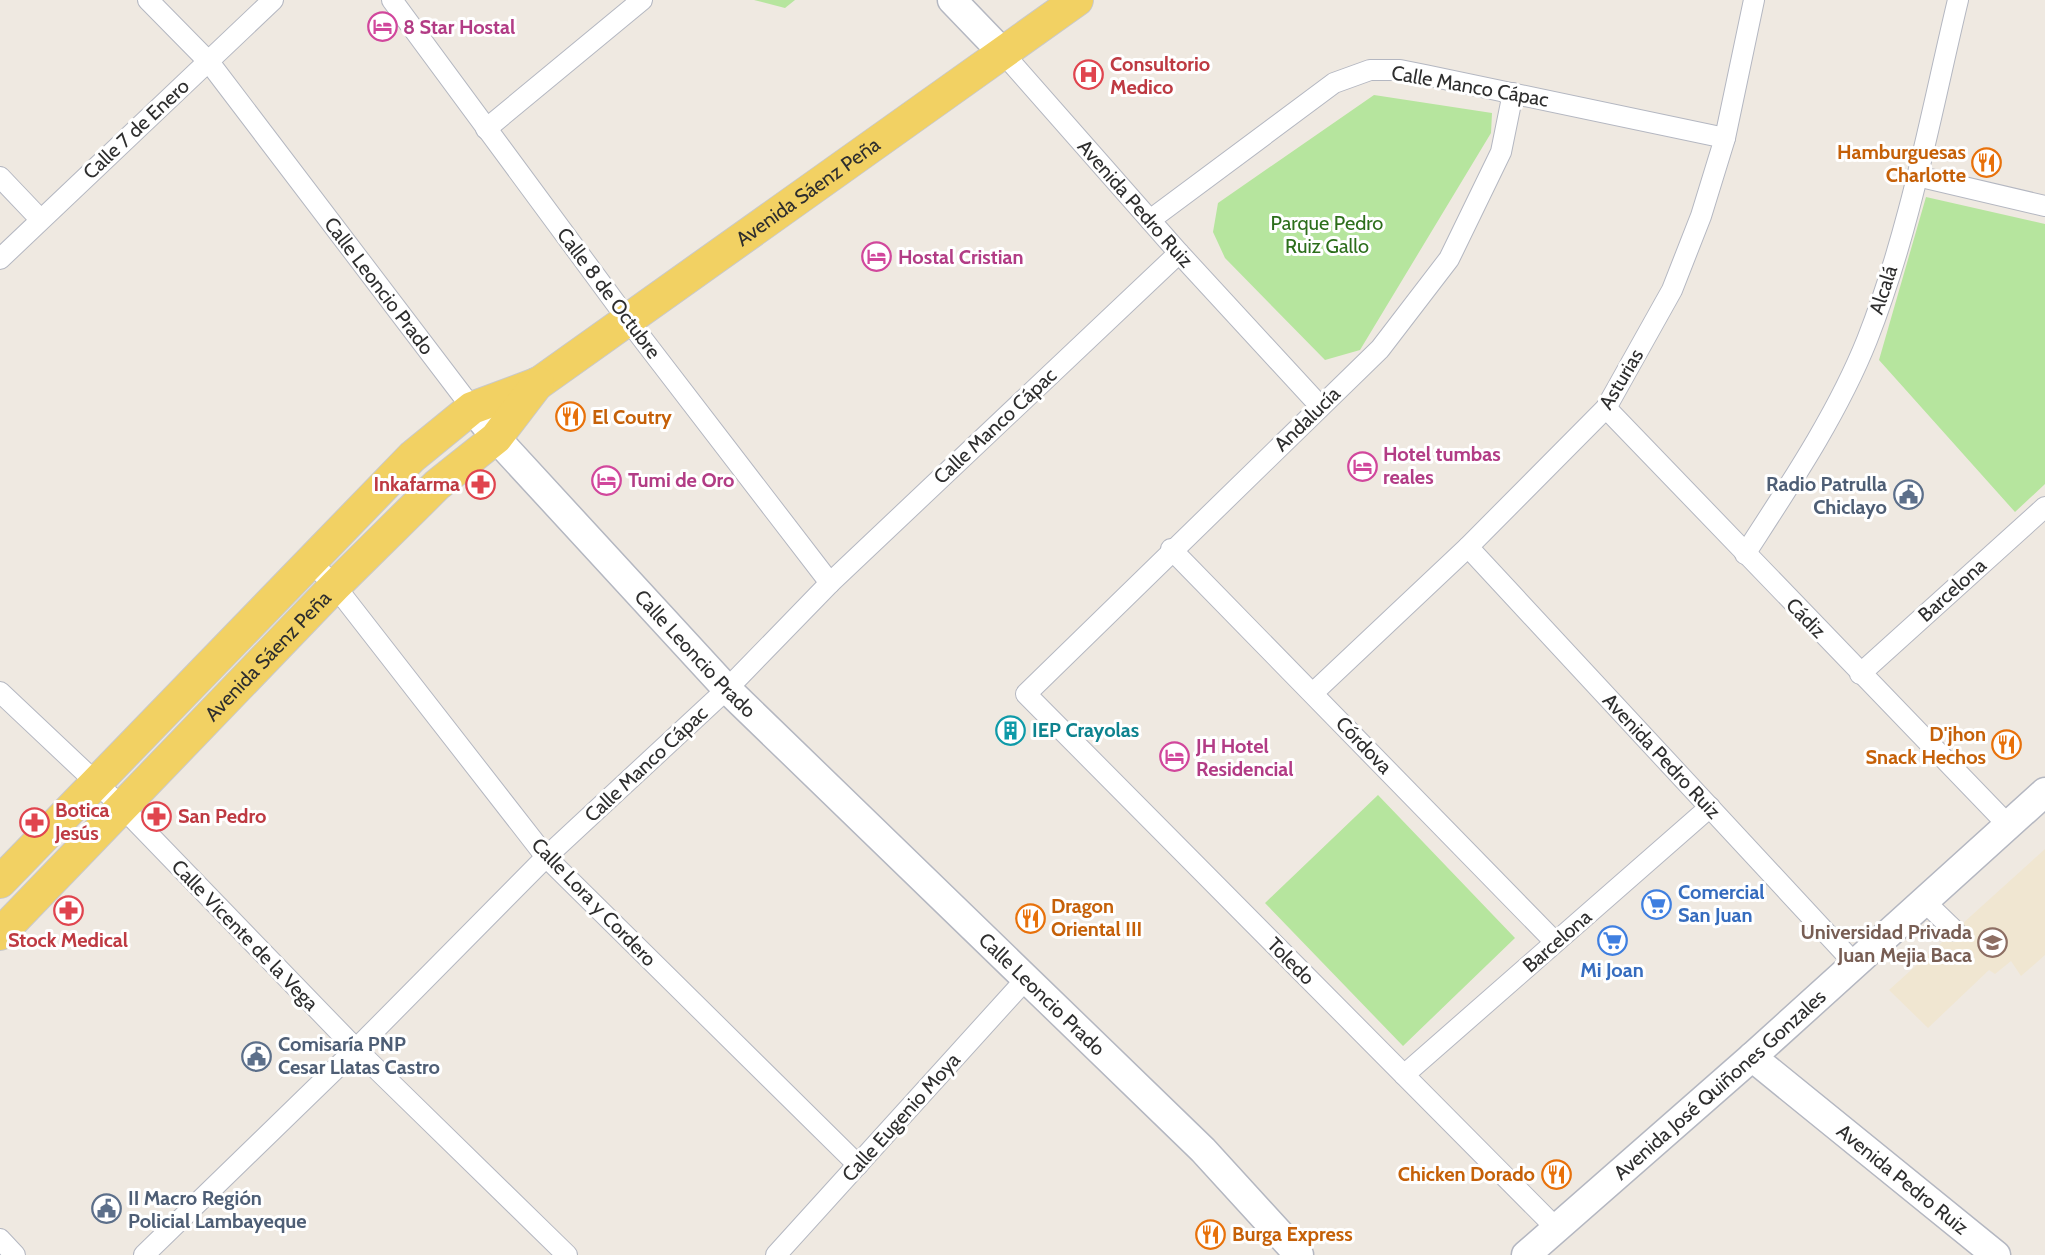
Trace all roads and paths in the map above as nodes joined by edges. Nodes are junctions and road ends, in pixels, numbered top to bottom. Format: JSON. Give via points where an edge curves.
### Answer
{"nodes":[{"id":1,"x":148,"y":0,"type":"edge"},
{"id":2,"x":273,"y":0,"type":"edge"},
{"id":3,"x":392,"y":0,"type":"edge"},
{"id":4,"x":642,"y":0,"type":"edge"},
{"id":5,"x":952,"y":0,"type":"edge"},
{"id":6,"x":1077,"y":0,"type":"edge"},
{"id":7,"x":1754,"y":0,"type":"edge"},
{"id":8,"x":1958,"y":0,"type":"edge"},
{"id":9,"x":1002,"y":52,"type":"junction"},
{"id":10,"x":209,"y":62,"type":"junction"},
{"id":11,"x":1513,"y":93,"type":"junction"},
{"id":12,"x":486,"y":129,"type":"junction"},
{"id":13,"x":1725,"y":138,"type":"junction"},
{"id":14,"x":1917,"y":176,"type":"junction"},
{"id":15,"x":0,"y":177,"type":"edge"},
{"id":16,"x":2045,"y":206,"type":"edge"},
{"id":17,"x":40,"y":219,"type":"junction"},
{"id":18,"x":1150,"y":220,"type":"junction"},
{"id":19,"x":1179,"y":254,"type":"junction"},
{"id":20,"x":0,"y":259,"type":"edge"},
{"id":21,"x":628,"y":320,"type":"junction"},
{"id":22,"x":539,"y":383,"type":"junction"},
{"id":23,"x":1320,"y":406,"type":"junction"},
{"id":24,"x":472,"y":408,"type":"junction"},
{"id":25,"x":1606,"y":408,"type":"junction"},
{"id":26,"x":496,"y":438,"type":"junction"},
{"id":27,"x":2045,"y":507,"type":"edge"},
{"id":28,"x":1468,"y":547,"type":"junction"},
{"id":29,"x":1172,"y":549,"type":"junction"},
{"id":30,"x":1745,"y":554,"type":"junction"},
{"id":31,"x":311,"y":562,"type":"junction"},
{"id":32,"x":830,"y":583,"type":"junction"},
{"id":33,"x":335,"y":586,"type":"junction"},
{"id":34,"x":1860,"y":674,"type":"junction"},
{"id":35,"x":727,"y":689,"type":"junction"},
{"id":36,"x":0,"y":692,"type":"edge"},
{"id":37,"x":1313,"y":693,"type":"junction"},
{"id":38,"x":1026,"y":694,"type":"joint"},
{"id":39,"x":96,"y":783,"type":"junction"},
{"id":40,"x":2045,"y":792,"type":"edge"},
{"id":41,"x":122,"y":807,"type":"junction"},
{"id":42,"x":1710,"y":807,"type":"junction"},
{"id":43,"x":2008,"y":825,"type":"junction"},
{"id":44,"x":546,"y":857,"type":"junction"},
{"id":45,"x":0,"y":882,"type":"edge"},
{"id":46,"x":1925,"y":902,"type":"junction"},
{"id":47,"x":1955,"y":931,"type":"dead end"},
{"id":48,"x":0,"y":934,"type":"edge"},
{"id":49,"x":1555,"y":942,"type":"junction"},
{"id":50,"x":1856,"y":965,"type":"junction"},
{"id":51,"x":1026,"y":979,"type":"junction"},
{"id":52,"x":356,"y":1049,"type":"junction"},
{"id":53,"x":1752,"y":1057,"type":"junction"},
{"id":54,"x":1404,"y":1075,"type":"junction"},
{"id":55,"x":858,"y":1165,"type":"junction"},
{"id":56,"x":1557,"y":1229,"type":"junction"},
{"id":57,"x":0,"y":1239,"type":"edge"},
{"id":58,"x":15,"y":1255,"type":"edge"},
{"id":59,"x":144,"y":1255,"type":"edge"},
{"id":60,"x":567,"y":1255,"type":"edge"},
{"id":61,"x":776,"y":1255,"type":"edge"},
{"id":62,"x":1299,"y":1255,"type":"edge"},
{"id":63,"x":1526,"y":1255,"type":"edge"},
{"id":64,"x":1996,"y":1255,"type":"edge"}],
"edges":[{"from":1,"to":10,"type":"street","name":"Calle Leoncio Prado"},
{"from":2,"to":10,"type":"street","name":"Calle 7 de Enero"},
{"from":3,"to":12,"type":"street","name":"Calle 8 de Octubre"},
{"from":4,"to":12,"type":"street"},
{"from":5,"to":9,"type":"street","name":"Avenida Pedro Ruiz"},
{"from":6,"to":9,"type":"main road","name":"Avenida Sáenz Peña"},
{"from":7,"to":13,"type":"street","name":"Asturias"},
{"from":8,"to":14,"type":"street","name":"Alcalá"},
{"from":9,"to":18,"type":"street","name":"Avenida Pedro Ruiz"},
{"from":9,"to":21,"type":"main road","name":"Avenida Sáenz Peña"},
{"from":10,"to":17,"type":"street","name":"Calle 7 de Enero"},
{"from":10,"to":24,"type":"street","name":"Calle Leoncio Prado"},
{"from":11,"to":13,"type":"street","name":"Calle Manco Cápac"},
{"from":11,"to":18,"type":"street","name":"Calle Manco Cápac","via":[[1400,70],[1370,70],[1334,83]]},
{"from":11,"to":23,"type":"street","name":"Andalucía","via":[[1501,152],[1449,259],[1380,349]]},
{"from":12,"to":21,"type":"street","name":"Calle 8 de Octubre"},
{"from":13,"to":25,"type":"street","name":"Asturias","via":[[1701,216],[1672,290]]},
{"from":14,"to":16,"type":"street"},
{"from":14,"to":30,"type":"street","name":"Alcalá","via":[[1866,340],[1831,413]]},
{"from":15,"to":17,"type":"street"},
{"from":17,"to":20,"type":"street","name":"Calle 7 de Enero"},
{"from":18,"to":19,"type":"street","name":"Avenida Pedro Ruiz"},
{"from":19,"to":23,"type":"street","name":"Avenida Pedro Ruiz"},
{"from":19,"to":32,"type":"street","name":"Calle Manco Cápac"},
{"from":21,"to":22,"type":"main road","name":"Avenida Sáenz Peña"},
{"from":21,"to":32,"type":"street","name":"Calle 8 de Octubre"},
{"from":22,"to":24,"type":"main road","name":"Avenida Sáenz Peña"},
{"from":22,"to":26,"type":"main road","name":"Avenida Sáenz Peña"},
{"from":23,"to":29,"type":"street","name":"Andalucía"},
{"from":24,"to":26,"type":"street","name":"Calle Leoncio Prado"},
{"from":24,"to":31,"type":"main road","name":"Avenida Sáenz Peña","via":[[412,457]]},
{"from":25,"to":28,"type":"street","name":"Asturias"},
{"from":25,"to":30,"type":"street","name":"Cádiz"},
{"from":26,"to":33,"type":"main road","name":"Avenida Sáenz Peña","via":[[438,484]]},
{"from":26,"to":35,"type":"street","name":"Calle Leoncio Prado"},
{"from":27,"to":34,"type":"street","name":"Barcelona"},
{"from":28,"to":37,"type":"street","name":"Asturias"},
{"from":28,"to":42,"type":"street","name":"Avenida Pedro Ruiz"},
{"from":29,"to":37,"type":"street","name":"Córdova"},
{"from":29,"to":38,"type":"street","name":"Andalucía"},
{"from":30,"to":34,"type":"street","name":"Cádiz"},
{"from":31,"to":33,"type":"street","name":"Calle Lora y Cordero"},
{"from":31,"to":39,"type":"main road","name":"Avenida Sáenz Peña"},
{"from":32,"to":35,"type":"street","name":"Calle Manco Cápac"},
{"from":33,"to":41,"type":"main road","name":"Avenida Sáenz Peña"},
{"from":33,"to":44,"type":"street","name":"Calle Lora y Cordero"},
{"from":34,"to":43,"type":"street","name":"Cádiz"},
{"from":35,"to":44,"type":"street","name":"Calle Manco Cápac"},
{"from":35,"to":51,"type":"street","name":"Calle Leoncio Prado"},
{"from":36,"to":39,"type":"street","name":"Calle Vicente de la Vega"},
{"from":37,"to":49,"type":"street","name":"Córdova"},
{"from":38,"to":54,"type":"street","name":"Toledo"},
{"from":39,"to":41,"type":"street","name":"Calle Vicente de la Vega"},
{"from":39,"to":45,"type":"main road","name":"Avenida Sáenz Peña"},
{"from":40,"to":43,"type":"street","name":"Avenida José Quiñones Gonzales"},
{"from":41,"to":48,"type":"main road","name":"Avenida Sáenz Peña"},
{"from":41,"to":52,"type":"street","name":"Calle Vicente de la Vega"},
{"from":42,"to":49,"type":"street","name":"Barcelona"},
{"from":42,"to":50,"type":"street","name":"Avenida Pedro Ruiz"},
{"from":43,"to":46,"type":"street","name":"Avenida José Quiñones Gonzales"},
{"from":44,"to":52,"type":"street","name":"Calle Manco Cápac"},
{"from":44,"to":55,"type":"street","name":"Calle Lora y Cordero"},
{"from":46,"to":47,"type":"street"},
{"from":46,"to":50,"type":"street","name":"Avenida José Quiñones Gonzales"},
{"from":49,"to":54,"type":"street","name":"Barcelona"},
{"from":50,"to":53,"type":"street","name":"Avenida José Quiñones Gonzales"},
{"from":51,"to":55,"type":"street","name":"Calle Eugenio Moya"},
{"from":51,"to":62,"type":"street","name":"Calle Leoncio Prado","via":[[1203,1150]]},
{"from":52,"to":59,"type":"street","name":"Calle Manco Cápac"},
{"from":52,"to":60,"type":"street","name":"Calle Vicente de la Vega"},
{"from":53,"to":56,"type":"street","name":"Avenida José Quiñones Gonzales"},
{"from":53,"to":64,"type":"street","name":"Avenida Pedro Ruiz"},
{"from":54,"to":56,"type":"street","name":"Toledo"},
{"from":55,"to":61,"type":"street","name":"Calle Eugenio Moya"},
{"from":56,"to":63,"type":"street","name":"Avenida José Quiñones Gonzales"},
{"from":57,"to":58,"type":"street"}]}
